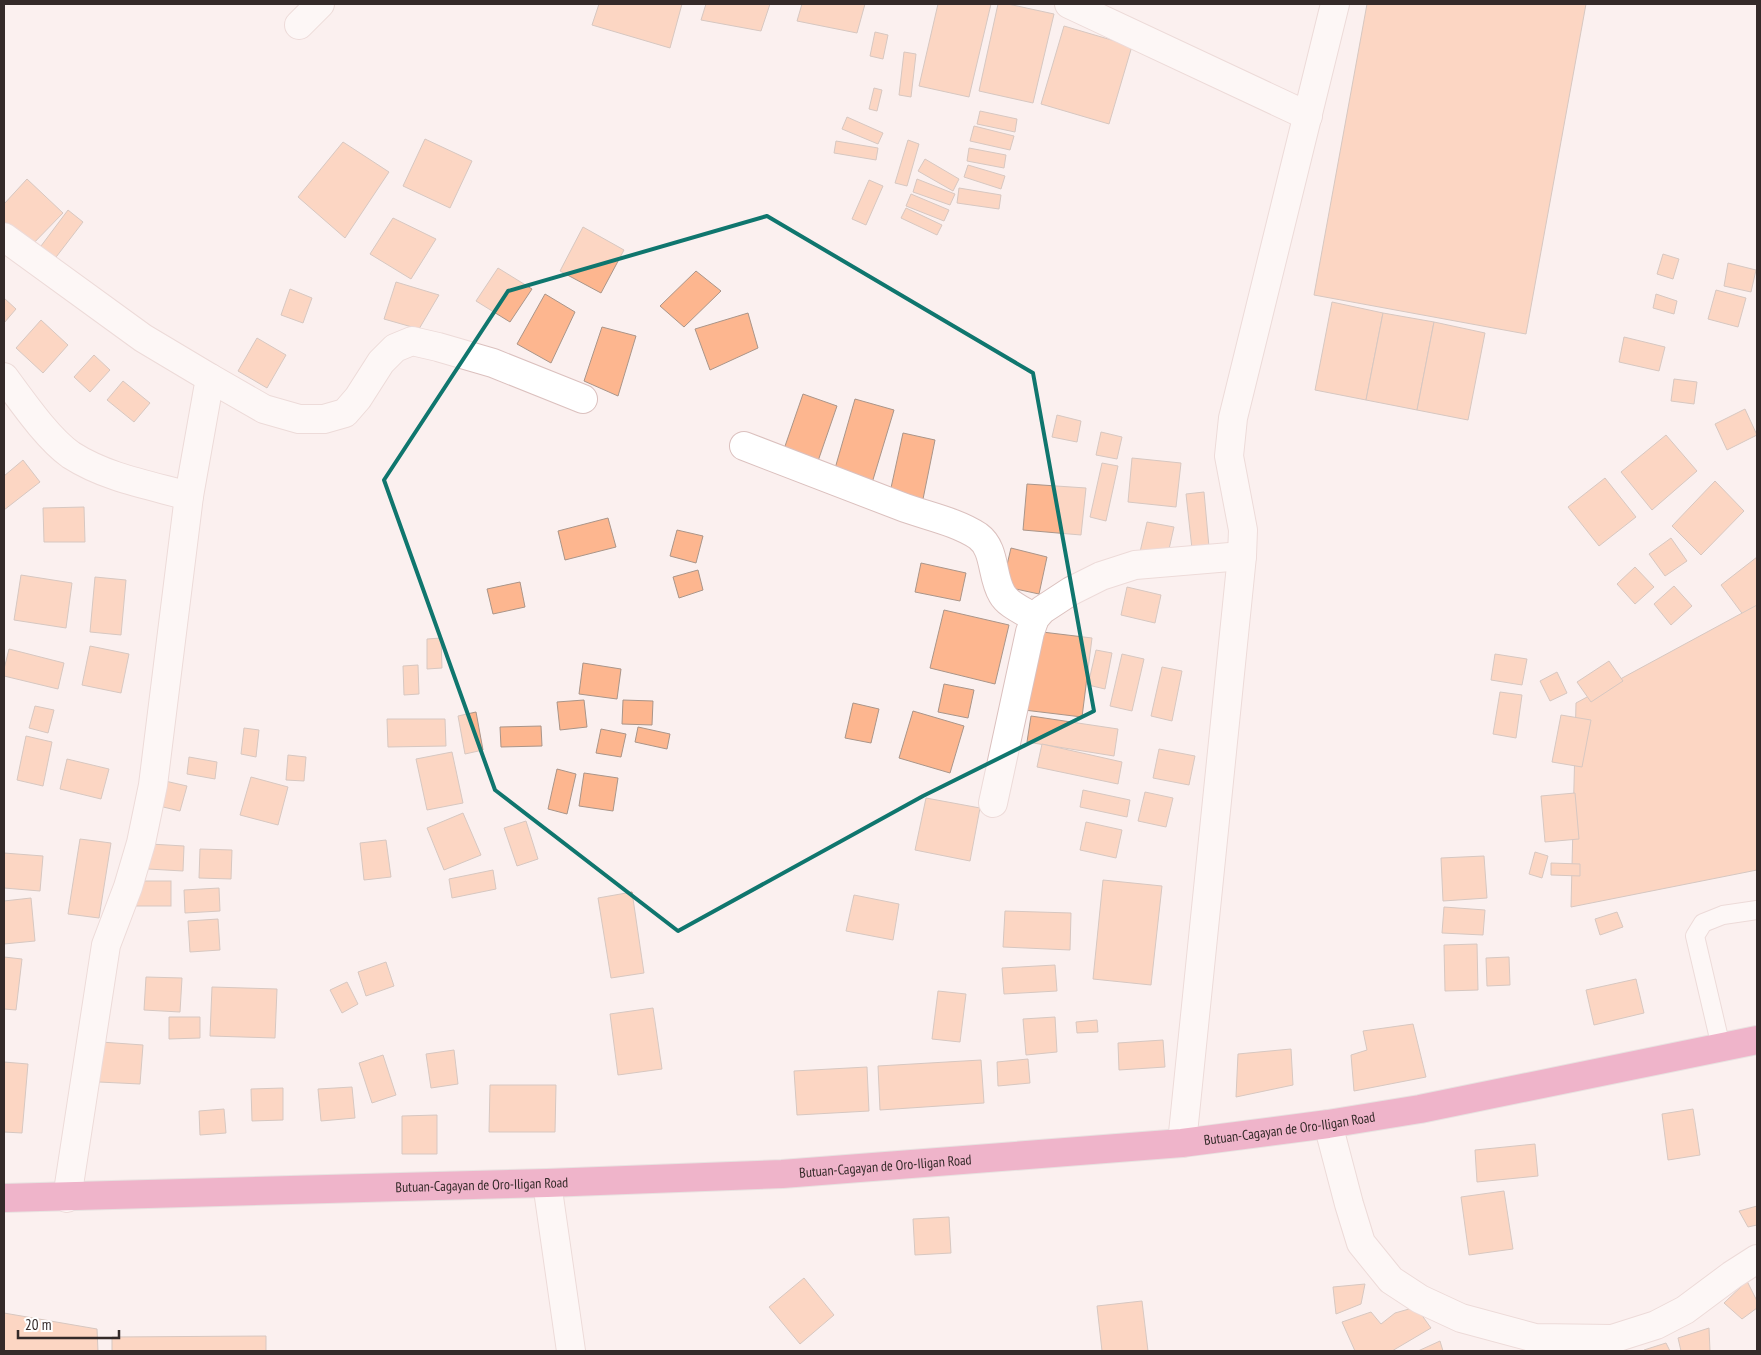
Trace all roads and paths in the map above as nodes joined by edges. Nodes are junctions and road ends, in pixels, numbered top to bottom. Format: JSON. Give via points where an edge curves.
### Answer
{"nodes":[{"id":1,"x":320,"y":4,"type":"edge"},
{"id":2,"x":1069,"y":4,"type":"edge"},
{"id":3,"x":1335,"y":4,"type":"edge"},
{"id":4,"x":299,"y":25,"type":"dead end"},
{"id":5,"x":1308,"y":116,"type":"junction"},
{"id":6,"x":4,"y":236,"type":"edge"},
{"id":7,"x":4,"y":377,"type":"edge"},
{"id":8,"x":210,"y":378,"type":"junction"},
{"id":9,"x":584,"y":399,"type":"dead end"},
{"id":10,"x":744,"y":446,"type":"dead end"},
{"id":11,"x":189,"y":496,"type":"junction"},
{"id":12,"x":1242,"y":556,"type":"junction"},
{"id":13,"x":1035,"y":618,"type":"junction"},
{"id":14,"x":993,"y":802,"type":"dead end"},
{"id":15,"x":1757,"y":910,"type":"edge"},
{"id":16,"x":1757,"y":1040,"type":"edge"},
{"id":17,"x":1720,"y":1047,"type":"junction"},
{"id":18,"x":1328,"y":1124,"type":"junction"},
{"id":19,"x":1182,"y":1144,"type":"junction"},
{"id":20,"x":547,"y":1183,"type":"junction"},
{"id":21,"x":4,"y":1198,"type":"edge"},
{"id":22,"x":67,"y":1198,"type":"junction"},
{"id":23,"x":1757,"y":1259,"type":"edge"},
{"id":24,"x":571,"y":1351,"type":"edge"}],
"edges":[{"from":1,"to":4,"type":"street"},
{"from":2,"to":5,"type":"street"},
{"from":3,"to":5,"type":"street"},
{"from":5,"to":12,"type":"street","via":[[1233,418],[1229,456],[1243,530]]},
{"from":6,"to":8,"type":"street","via":[[143,338]]},
{"from":7,"to":11,"type":"street","via":[[47,432],[70,454],[103,472]]},
{"from":8,"to":9,"type":"street","via":[[264,409],[299,419],[324,419],[345,414],[381,362],[395,348],[412,342],[493,363]]},
{"from":8,"to":11,"type":"street"},
{"from":10,"to":13,"type":"street","via":[[958,526],[978,537],[987,544],[994,578],[1002,596]]},
{"from":11,"to":22,"type":"street","via":[[153,785],[141,844],[106,945]]},
{"from":12,"to":13,"type":"street","via":[[1135,565],[1071,591]]},
{"from":12,"to":19,"type":"street"},
{"from":13,"to":14,"type":"street"},
{"from":15,"to":17,"type":"lane","via":[[1723,915],[1703,923],[1695,936]]},
{"from":16,"to":17,"type":"highway","name":"Butuan-Cagayan de Oro-Iligan Road"},
{"from":17,"to":18,"type":"highway","name":"Butuan-Cagayan de Oro-Iligan Road","via":[[1420,1109]]},
{"from":18,"to":19,"type":"highway","name":"Butuan-Cagayan de Oro-Iligan Road"},
{"from":18,"to":23,"type":"street","via":[[1361,1243],[1391,1280],[1420,1299],[1461,1318],[1535,1338],[1612,1339],[1656,1325],[1685,1310]]},
{"from":19,"to":20,"type":"highway","name":"Butuan-Cagayan de Oro-Iligan Road","via":[[782,1174]]},
{"from":20,"to":22,"type":"highway","name":"Butuan-Cagayan de Oro-Iligan Road"},
{"from":20,"to":24,"type":"street"},
{"from":21,"to":22,"type":"highway","name":"Butuan-Cagayan de Oro-Iligan Road"}]}
